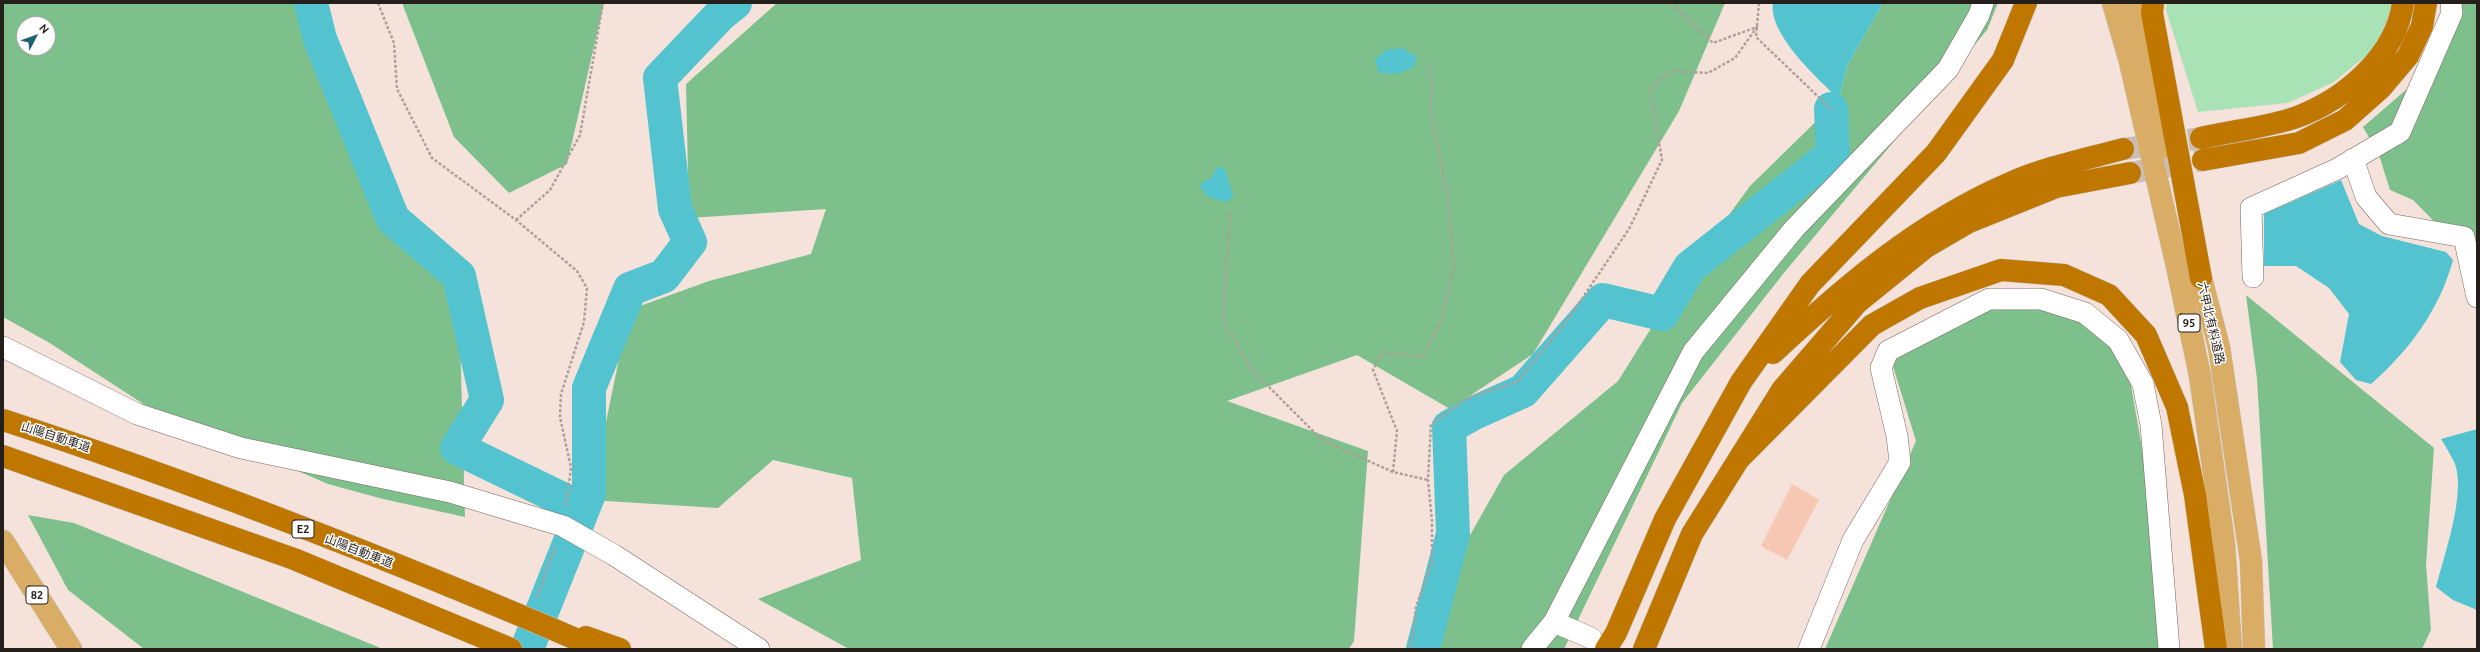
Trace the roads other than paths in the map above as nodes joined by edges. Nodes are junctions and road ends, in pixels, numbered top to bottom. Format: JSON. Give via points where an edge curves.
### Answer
{"nodes":[{"id":1,"x":1983,"y":3,"type":"edge"},
{"id":2,"x":2026,"y":3,"type":"edge"},
{"id":3,"x":2113,"y":3,"type":"edge"},
{"id":4,"x":2133,"y":3,"type":"edge"},
{"id":5,"x":2153,"y":3,"type":"edge"},
{"id":6,"x":2403,"y":3,"type":"edge"},
{"id":7,"x":2426,"y":3,"type":"edge"},
{"id":8,"x":2451,"y":3,"type":"edge"},
{"id":9,"x":2201,"y":138,"type":"tunnel mouth"},
{"id":10,"x":2123,"y":149,"type":"tunnel mouth"},
{"id":11,"x":2353,"y":159,"type":"junction"},
{"id":12,"x":2204,"y":160,"type":"tunnel mouth"},
{"id":13,"x":2130,"y":173,"type":"tunnel mouth"},
{"id":14,"x":2253,"y":277,"type":"dead end"},
{"id":15,"x":2201,"y":278,"type":"junction"},
{"id":16,"x":2477,"y":297,"type":"edge"},
{"id":17,"x":3,"y":347,"type":"edge"},
{"id":18,"x":1741,"y":382,"type":"junction"},
{"id":19,"x":3,"y":420,"type":"edge"},
{"id":20,"x":3,"y":456,"type":"edge"},
{"id":21,"x":1740,"y":458,"type":"junction"},
{"id":22,"x":7,"y":554,"type":"edge"},
{"id":23,"x":478,"y":597,"type":"junction"},
{"id":24,"x":1554,"y":622,"type":"junction"},
{"id":25,"x":1606,"y":642,"type":"edge"},
{"id":26,"x":71,"y":649,"type":"edge"},
{"id":27,"x":511,"y":649,"type":"edge"},
{"id":28,"x":599,"y":649,"type":"edge"},
{"id":29,"x":620,"y":649,"type":"edge"},
{"id":30,"x":760,"y":649,"type":"edge"},
{"id":31,"x":1532,"y":649,"type":"edge"},
{"id":32,"x":1644,"y":649,"type":"edge"},
{"id":33,"x":1809,"y":649,"type":"edge"},
{"id":34,"x":2169,"y":649,"type":"edge"},
{"id":35,"x":2216,"y":649,"type":"edge"},
{"id":36,"x":2231,"y":649,"type":"edge"},
{"id":37,"x":2254,"y":649,"type":"edge"}],
"edges":[{"from":1,"to":24,"type":"street","via":[[1979,15],[1948,69],[1794,228],[1693,352]]},
{"from":2,"to":18,"type":"highway","via":[[2003,60],[1936,153],[1810,284]]},
{"from":3,"to":36,"type":"main road","name":"六甲北有料道路","number":"95","via":[[2130,62],[2200,376],[2224,543]]},
{"from":4,"to":15,"type":"main road","name":"六甲北有料道路","number":"95"},
{"from":5,"to":15,"type":"highway","via":[[2152,14]]},
{"from":6,"to":9,"type":"highway","via":[[2392,38],[2365,74],[2336,97],[2297,117]]},
{"from":7,"to":12,"type":"highway","via":[[2422,26],[2408,56],[2381,88],[2345,120],[2299,143]]},
{"from":8,"to":11,"type":"street","via":[[2452,13],[2400,132]]},
{"from":10,"to":18,"type":"highway","via":[[2011,183],[1956,210],[1909,238],[1826,303]]},
{"from":11,"to":14,"type":"street","via":[[2251,208]]},
{"from":11,"to":16,"type":"street","via":[[2366,197],[2389,224],[2464,237]]},
{"from":13,"to":21,"type":"highway","via":[[2056,187],[1969,222],[1926,247],[1858,303],[1782,390]]},
{"from":15,"to":37,"type":"main road","name":"六甲北有料道路","number":"95","via":[[2219,347],[2251,561]]},
{"from":17,"to":30,"type":"street","via":[[137,414],[241,448],[450,492],[563,526],[614,554]]},
{"from":18,"to":25,"type":"highway","via":[[1665,519]]},
{"from":19,"to":23,"type":"highway","name":"山陽自動車道","number":"E2","via":[[90,448]]},
{"from":20,"to":27,"type":"highway","via":[[294,560]]},
{"from":21,"to":32,"type":"highway","via":[[1692,534]]},
{"from":21,"to":35,"type":"highway","via":[[1872,326],[1920,298],[2001,270],[2064,275],[2109,295],[2146,335],[2177,407],[2195,495]]},
{"from":22,"to":26,"type":"main road","number":"82"},
{"from":23,"to":28,"type":"highway","name":"山陽自動車道","number":"E2"},
{"from":23,"to":29,"type":"highway"},
{"from":24,"to":25,"type":"street"},
{"from":24,"to":31,"type":"street"},
{"from":33,"to":34,"type":"street","via":[[1853,540],[1900,462],[1897,436],[1881,368],[1888,351],[1990,299],[2041,299],[2084,313],[2118,340],[2143,384],[2152,425]]}]}
